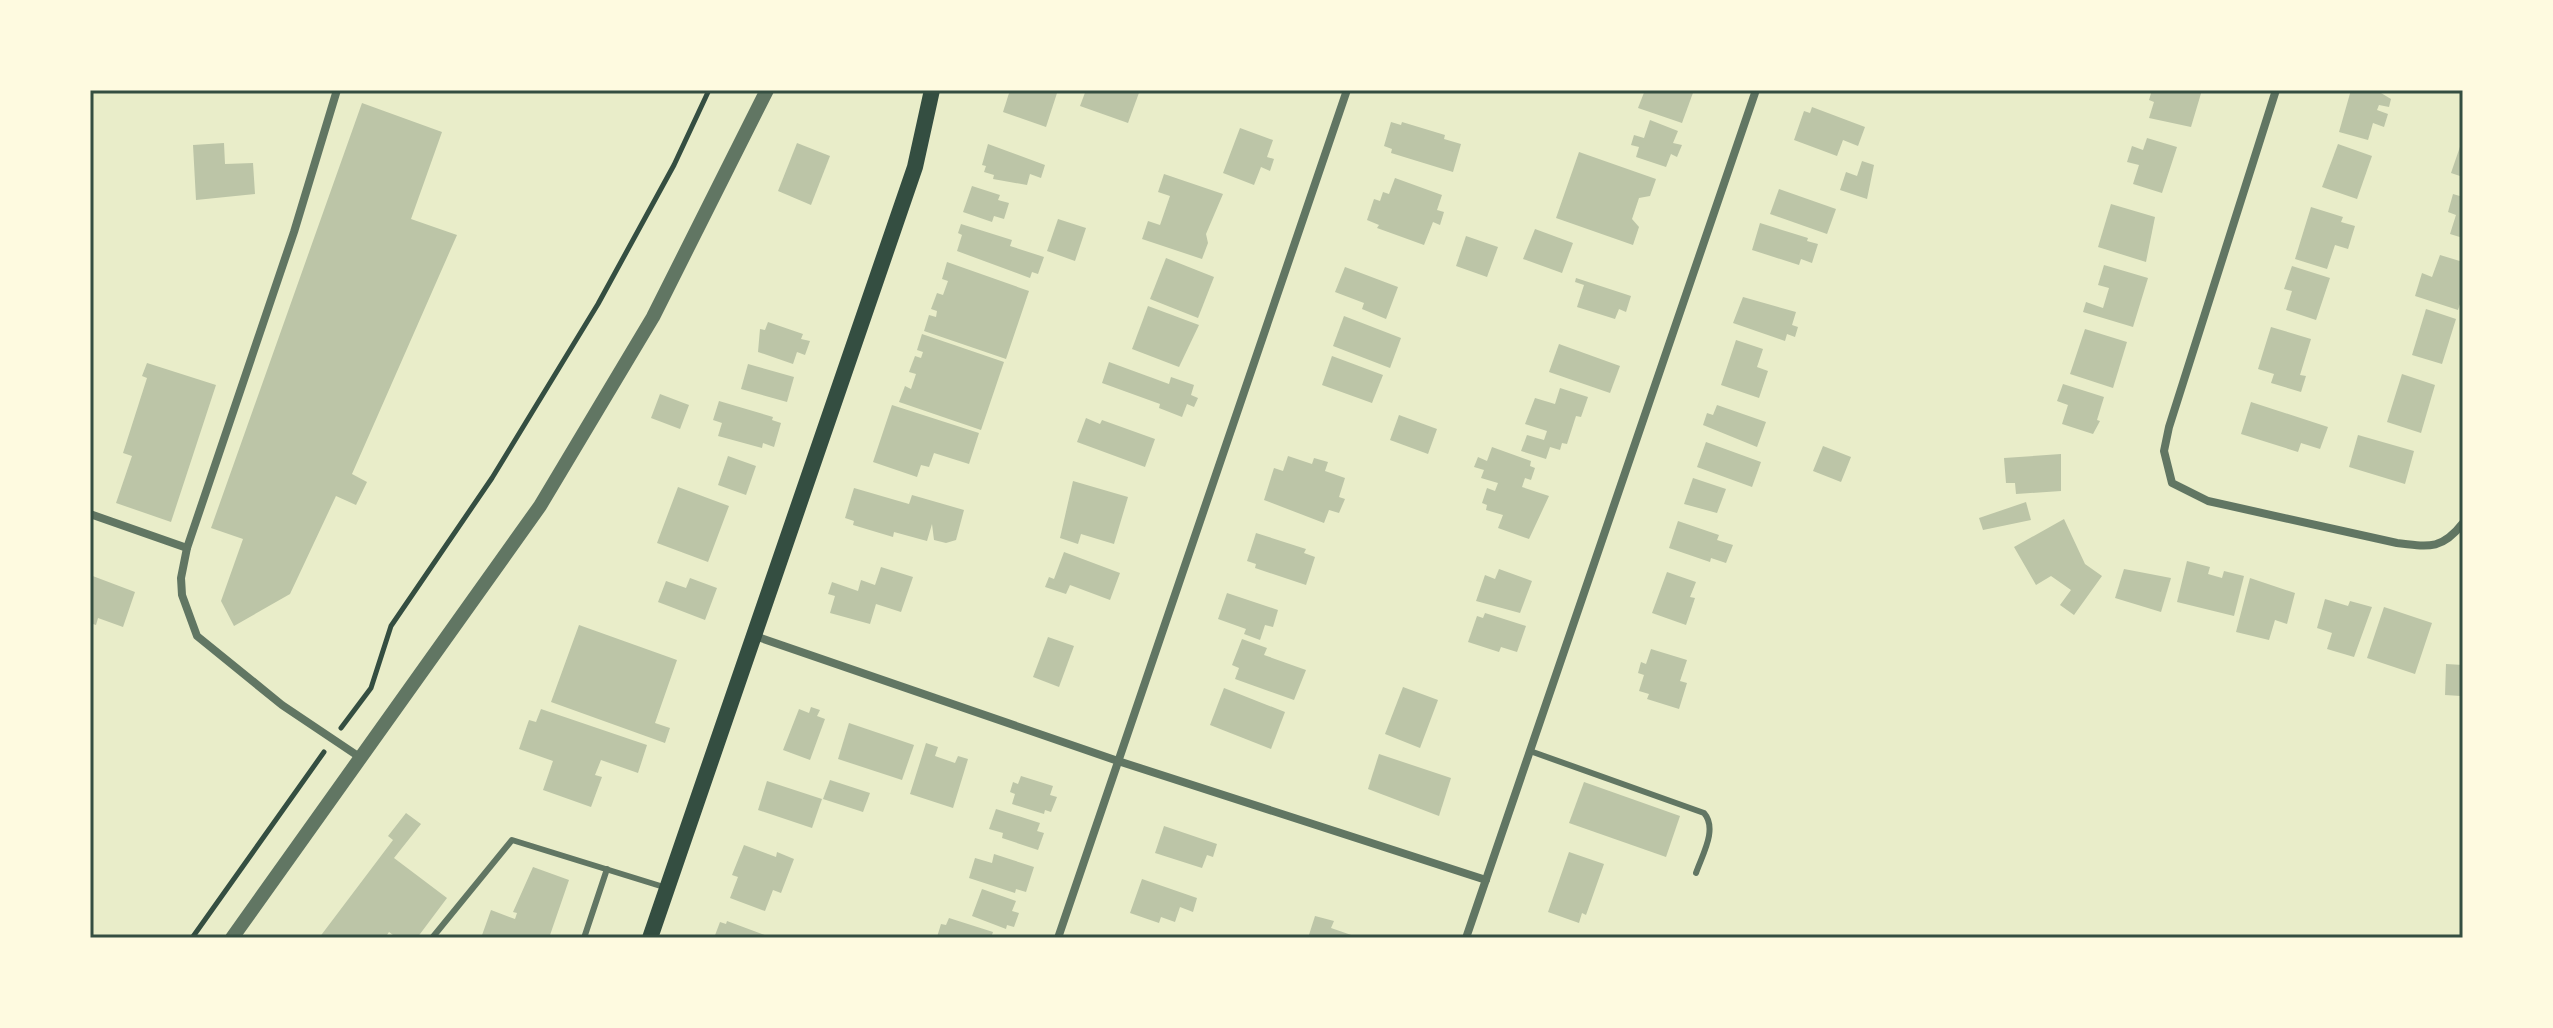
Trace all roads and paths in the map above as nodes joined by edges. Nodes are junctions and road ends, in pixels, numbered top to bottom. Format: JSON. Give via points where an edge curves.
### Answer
{"nodes":[{"id":1,"x":337,"y":90,"type":"edge"},
{"id":2,"x":709,"y":90,"type":"edge"},
{"id":3,"x":767,"y":90,"type":"edge"},
{"id":4,"x":932,"y":90,"type":"edge"},
{"id":5,"x":1347,"y":90,"type":"edge"},
{"id":6,"x":1756,"y":90,"type":"edge"},
{"id":7,"x":2276,"y":90,"type":"edge"},
{"id":8,"x":90,"y":514,"type":"edge"},
{"id":9,"x":2463,"y":523,"type":"edge"},
{"id":10,"x":187,"y":548,"type":"junction"},
{"id":11,"x":752,"y":635,"type":"junction"},
{"id":12,"x":332,"y":739,"type":"junction"},
{"id":13,"x":1530,"y":751,"type":"junction"},
{"id":14,"x":361,"y":758,"type":"junction"},
{"id":15,"x":1118,"y":761,"type":"junction"},
{"id":16,"x":607,"y":869,"type":"junction"},
{"id":17,"x":1696,"y":873,"type":"dead end"},
{"id":18,"x":1486,"y":880,"type":"junction"},
{"id":19,"x":667,"y":888,"type":"junction"},
{"id":20,"x":192,"y":938,"type":"edge"},
{"id":21,"x":232,"y":938,"type":"edge"},
{"id":22,"x":432,"y":938,"type":"edge"},
{"id":23,"x":584,"y":938,"type":"edge"},
{"id":24,"x":650,"y":938,"type":"edge"},
{"id":25,"x":1058,"y":938,"type":"edge"},
{"id":26,"x":1466,"y":938,"type":"edge"}],
"edges":[{"from":1,"to":10,"type":"street"},
{"from":2,"to":12,"type":"path","via":[[598,304],[492,478],[391,626],[371,688]]},
{"from":3,"to":14,"type":"street","via":[[653,317],[585,434],[497,571]]},
{"from":4,"to":11,"type":"main road","via":[[915,167]]},
{"from":5,"to":15,"type":"street"},
{"from":6,"to":13,"type":"street"},
{"from":7,"to":9,"type":"street","via":[[2169,427],[2164,451],[2172,483],[2208,501],[2397,543],[2427,547],[2450,540]]},
{"from":8,"to":10,"type":"street"},
{"from":10,"to":12,"type":"street","via":[[182,595],[197,636]]},
{"from":11,"to":15,"type":"street"},
{"from":11,"to":19,"type":"main road"},
{"from":12,"to":14,"type":"street"},
{"from":12,"to":20,"type":"path"},
{"from":13,"to":17,"type":"lane","via":[[1704,813],[1711,830]]},
{"from":13,"to":18,"type":"street"},
{"from":14,"to":21,"type":"street"},
{"from":15,"to":18,"type":"street"},
{"from":15,"to":25,"type":"street"},
{"from":16,"to":19,"type":"lane"},
{"from":16,"to":22,"type":"lane","via":[[512,840]]},
{"from":16,"to":23,"type":"lane"},
{"from":18,"to":26,"type":"street"},
{"from":19,"to":24,"type":"main road"}]}
